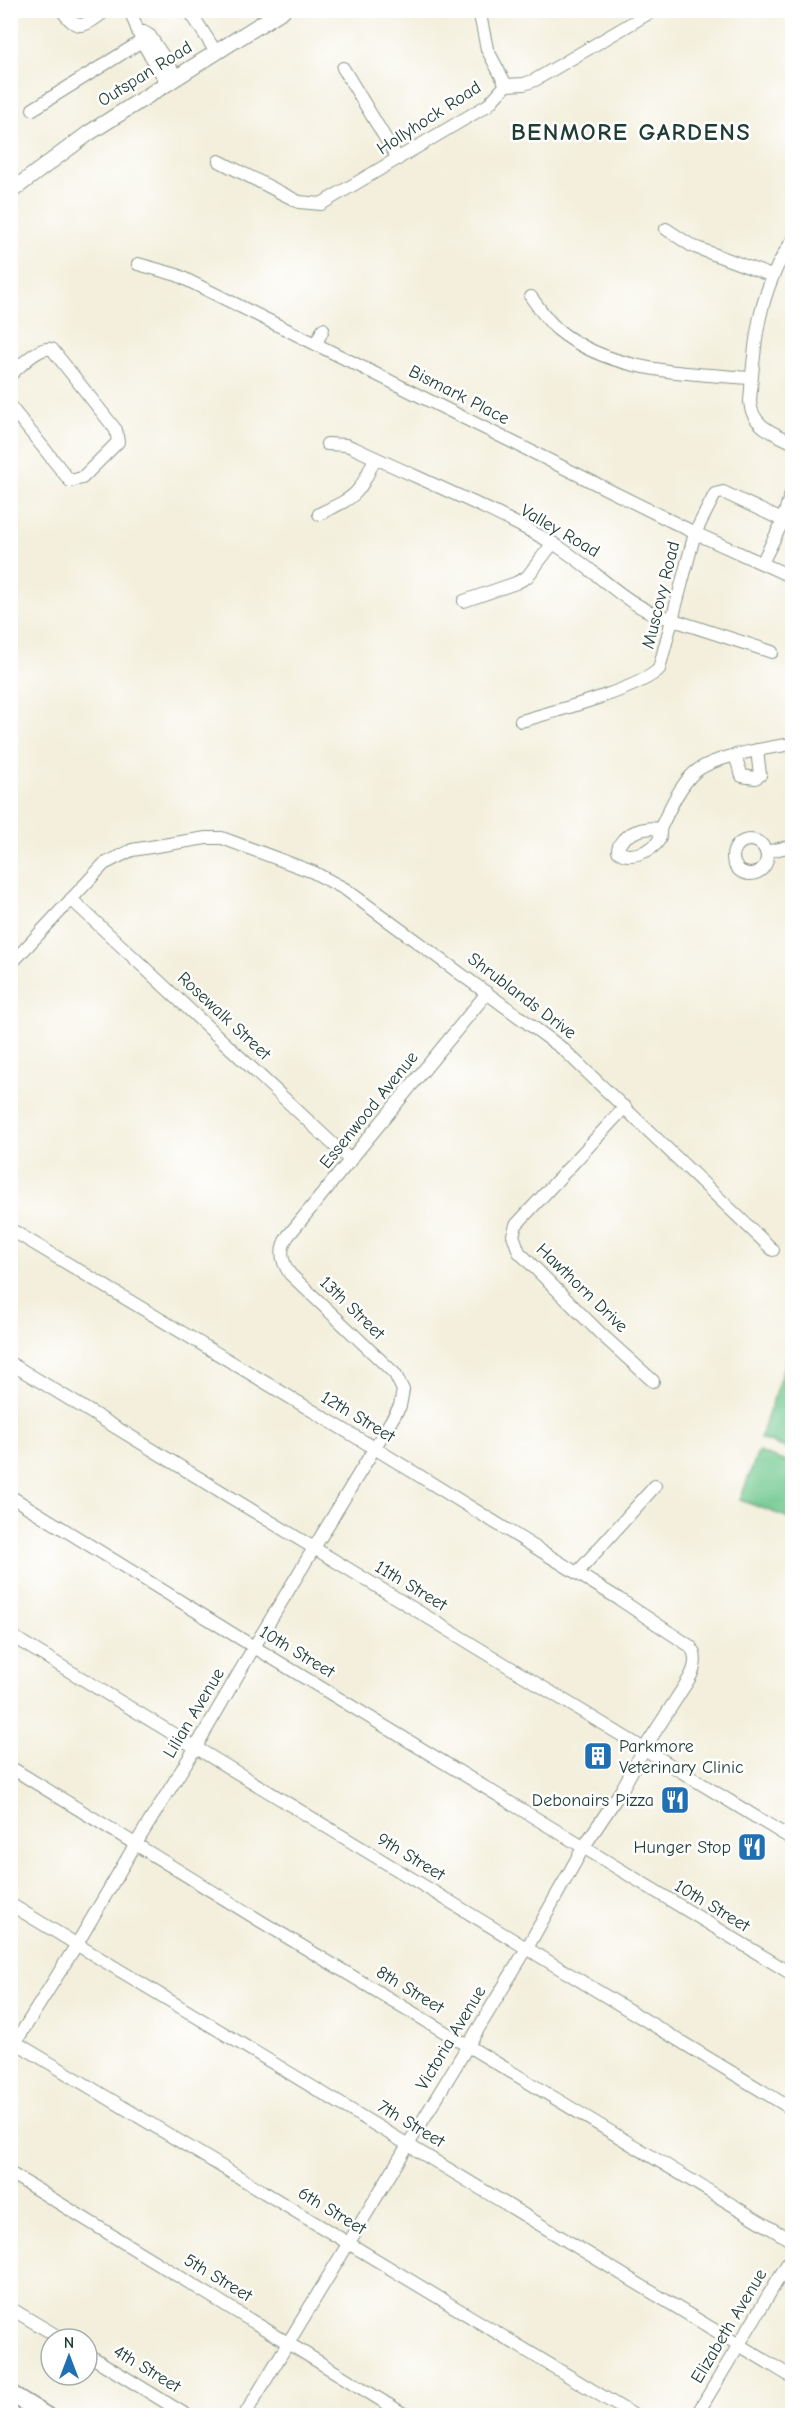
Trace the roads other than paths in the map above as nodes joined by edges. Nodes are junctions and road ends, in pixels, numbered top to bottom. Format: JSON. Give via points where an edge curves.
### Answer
{"nodes":[{"id":1,"x":62,"y":10,"type":"edge"},
{"id":2,"x":107,"y":10,"type":"edge"},
{"id":3,"x":130,"y":10,"type":"edge"},
{"id":4,"x":189,"y":10,"type":"edge"},
{"id":5,"x":283,"y":10,"type":"edge"},
{"id":6,"x":479,"y":10,"type":"edge"},
{"id":7,"x":654,"y":10,"type":"edge"},
{"id":8,"x":146,"y":39,"type":"junction"},
{"id":9,"x":216,"y":52,"type":"junction"},
{"id":10,"x":343,"y":68,"type":"dead end"},
{"id":11,"x":172,"y":80,"type":"junction"},
{"id":12,"x":506,"y":85,"type":"junction"},
{"id":13,"x":33,"y":109,"type":"dead end"},
{"id":14,"x":89,"y":133,"type":"junction"},
{"id":15,"x":398,"y":159,"type":"junction"},
{"id":16,"x":219,"y":161,"type":"dead end"},
{"id":17,"x":10,"y":178,"type":"edge"},
{"id":18,"x":10,"y":192,"type":"edge"},
{"id":19,"x":666,"y":229,"type":"dead end"},
{"id":20,"x":792,"y":241,"type":"edge"},
{"id":21,"x":138,"y":264,"type":"dead end"},
{"id":22,"x":771,"y":276,"type":"junction"},
{"id":23,"x":531,"y":297,"type":"dead end"},
{"id":24,"x":323,"y":329,"type":"dead end"},
{"id":25,"x":316,"y":344,"type":"junction"},
{"id":26,"x":10,"y":375,"type":"edge"},
{"id":27,"x":751,"y":378,"type":"junction"},
{"id":28,"x":10,"y":406,"type":"edge"},
{"id":29,"x":792,"y":442,"type":"edge"},
{"id":30,"x":327,"y":444,"type":"dead end"},
{"id":31,"x":375,"y":458,"type":"junction"},
{"id":32,"x":792,"y":491,"type":"edge"},
{"id":33,"x":319,"y":514,"type":"dead end"},
{"id":34,"x":782,"y":520,"type":"junction"},
{"id":35,"x":695,"y":533,"type":"junction"},
{"id":36,"x":553,"y":543,"type":"junction"},
{"id":37,"x":762,"y":562,"type":"junction"},
{"id":38,"x":792,"y":577,"type":"edge"},
{"id":39,"x":464,"y":601,"type":"dead end"},
{"id":40,"x":672,"y":620,"type":"junction"},
{"id":41,"x":772,"y":652,"type":"dead end"},
{"id":42,"x":521,"y":721,"type":"dead end"},
{"id":43,"x":792,"y":744,"type":"edge"},
{"id":44,"x":757,"y":750,"type":"junction"},
{"id":45,"x":735,"y":756,"type":"junction"},
{"id":46,"x":660,"y":831,"type":"dead end"},
{"id":47,"x":792,"y":846,"type":"edge"},
{"id":48,"x":766,"y":852,"type":"dead end"},
{"id":49,"x":71,"y":899,"type":"junction"},
{"id":50,"x":10,"y":965,"type":"edge"},
{"id":51,"x":487,"y":993,"type":"junction"},
{"id":52,"x":625,"y":1107,"type":"junction"},
{"id":53,"x":351,"y":1161,"type":"junction"},
{"id":54,"x":10,"y":1228,"type":"edge"},
{"id":55,"x":282,"y":1250,"type":"joint"},
{"id":56,"x":773,"y":1250,"type":"dead end"},
{"id":57,"x":10,"y":1363,"type":"edge"},
{"id":58,"x":653,"y":1381,"type":"dead end"},
{"id":59,"x":403,"y":1390,"type":"joint"},
{"id":60,"x":376,"y":1449,"type":"junction"},
{"id":61,"x":655,"y":1486,"type":"dead end"},
{"id":62,"x":10,"y":1496,"type":"edge"},
{"id":63,"x":314,"y":1548,"type":"junction"},
{"id":64,"x":577,"y":1573,"type":"junction"},
{"id":65,"x":10,"y":1635,"type":"edge"},
{"id":66,"x":254,"y":1647,"type":"junction"},
{"id":67,"x":196,"y":1747,"type":"junction"},
{"id":68,"x":644,"y":1749,"type":"junction"},
{"id":69,"x":10,"y":1767,"type":"edge"},
{"id":70,"x":792,"y":1839,"type":"edge"},
{"id":71,"x":135,"y":1845,"type":"junction"},
{"id":72,"x":583,"y":1848,"type":"junction"},
{"id":73,"x":10,"y":1904,"type":"edge"},
{"id":74,"x":77,"y":1944,"type":"junction"},
{"id":75,"x":527,"y":1948,"type":"junction"},
{"id":76,"x":792,"y":1974,"type":"edge"},
{"id":77,"x":12,"y":2044,"type":"edge"},
{"id":78,"x":467,"y":2045,"type":"junction"},
{"id":79,"x":792,"y":2109,"type":"edge"},
{"id":80,"x":408,"y":2143,"type":"junction"},
{"id":81,"x":10,"y":2173,"type":"edge"},
{"id":82,"x":792,"y":2241,"type":"edge"},
{"id":83,"x":350,"y":2242,"type":"junction"},
{"id":84,"x":792,"y":2256,"type":"edge"},
{"id":85,"x":10,"y":2308,"type":"edge"},
{"id":86,"x":42,"y":2327,"type":"edge"},
{"id":87,"x":289,"y":2342,"type":"junction"},
{"id":88,"x":739,"y":2344,"type":"junction"},
{"id":89,"x":99,"y":2361,"type":"edge"},
{"id":90,"x":792,"y":2377,"type":"edge"},
{"id":91,"x":10,"y":2393,"type":"edge"},
{"id":92,"x":47,"y":2415,"type":"edge"},
{"id":93,"x":188,"y":2415,"type":"edge"},
{"id":94,"x":244,"y":2415,"type":"edge"},
{"id":95,"x":407,"y":2415,"type":"edge"},
{"id":96,"x":635,"y":2415,"type":"edge"},
{"id":97,"x":696,"y":2415,"type":"edge"}],
"edges":[{"from":1,"to":2,"type":"street","via":[[77,26]]},
{"from":3,"to":8,"type":"street"},
{"from":4,"to":9,"type":"street"},
{"from":5,"to":9,"type":"street","name":"Outspan Road"},
{"from":6,"to":12,"type":"street","via":[[487,49]]},
{"from":7,"to":12,"type":"street","name":"Hollyhock Road","via":[[535,80]]},
{"from":8,"to":11,"type":"street"},
{"from":8,"to":13,"type":"street"},
{"from":9,"to":11,"type":"street","name":"Outspan Road"},
{"from":10,"to":15,"type":"street"},
{"from":11,"to":14,"type":"street","name":"Outspan Road"},
{"from":12,"to":15,"type":"street","name":"Hollyhock Road","via":[[491,104]]},
{"from":14,"to":17,"type":"street","name":"Outspan Road"},
{"from":14,"to":18,"type":"street","name":"Outspan Road"},
{"from":15,"to":16,"type":"street","name":"Hollyhock Road","via":[[332,200],[313,205],[299,202]]},
{"from":19,"to":22,"type":"street","via":[[692,246]]},
{"from":20,"to":22,"type":"street"},
{"from":21,"to":25,"type":"street","name":"Bismark Place","via":[[177,275]]},
{"from":22,"to":27,"type":"street","via":[[761,309]]},
{"from":23,"to":27,"type":"street","via":[[563,333],[634,366]]},
{"from":24,"to":25,"type":"street"},
{"from":25,"to":35,"type":"street","name":"Bismark Place"},
{"from":26,"to":28,"type":"street","via":[[40,351],[52,349],[116,430],[118,442],[82,478],[70,481]]},
{"from":27,"to":29,"type":"street","via":[[753,416],[763,428]]},
{"from":30,"to":31,"type":"street","name":"Valley Road","via":[[346,444]]},
{"from":31,"to":33,"type":"street","via":[[359,491]]},
{"from":31,"to":36,"type":"street","name":"Valley Road"},
{"from":32,"to":34,"type":"street"},
{"from":34,"to":35,"type":"street","name":"Muscovy Road","via":[[720,492],[713,496]]},
{"from":34,"to":37,"type":"street"},
{"from":35,"to":37,"type":"street","name":"Bismark Place"},
{"from":35,"to":40,"type":"street","name":"Muscovy Road"},
{"from":36,"to":39,"type":"street","via":[[527,577]]},
{"from":36,"to":40,"type":"street","name":"Valley Road","via":[[639,606]]},
{"from":37,"to":38,"type":"street","name":"Bismark Place"},
{"from":40,"to":41,"type":"street","name":"Valley Road"},
{"from":40,"to":42,"type":"street","name":"Muscovy Road","via":[[663,663],[653,675]]},
{"from":43,"to":44,"type":"street"},
{"from":44,"to":45,"type":"street"},
{"from":44,"to":45,"type":"street","via":[[761,770],[755,778],[742,776]]},
{"from":45,"to":46,"type":"street","via":[[695,772]]},
{"from":47,"to":48,"type":"street"},
{"from":49,"to":50,"type":"street","name":"Shrublands Drive"},
{"from":49,"to":51,"type":"street","name":"Shrublands Drive","via":[[104,864],[121,853],[222,838],[330,880]]},
{"from":49,"to":53,"type":"street","name":"Rosewalk Street"},
{"from":51,"to":52,"type":"street","name":"Shrublands Drive","via":[[550,1038]]},
{"from":51,"to":53,"type":"street","name":"Essenwood Avenue"},
{"from":52,"to":56,"type":"street","name":"Shrublands Drive"},
{"from":52,"to":58,"type":"street","name":"Hawthorn Drive","via":[[516,1225],[513,1235],[519,1252]]},
{"from":53,"to":55,"type":"street","name":"Essenwood Avenue","via":[[288,1236]]},
{"from":54,"to":60,"type":"street","name":"12th Street"},
{"from":55,"to":59,"type":"street","name":"13th Street","via":[[283,1263],[290,1274],[395,1374]]},
{"from":57,"to":63,"type":"street","name":"11th Street"},
{"from":59,"to":60,"type":"street","name":"Lilian Avenue","via":[[400,1406]]},
{"from":60,"to":63,"type":"street","name":"Lilian Avenue"},
{"from":60,"to":64,"type":"street","name":"12th Street"},
{"from":61,"to":64,"type":"street"},
{"from":62,"to":66,"type":"street","name":"10th Street"},
{"from":63,"to":66,"type":"street","name":"Lilian Avenue"},
{"from":63,"to":68,"type":"street","name":"11th Street"},
{"from":64,"to":68,"type":"street","name":"12th Street","via":[[694,1652],[693,1673]]},
{"from":65,"to":67,"type":"street","name":"9th Street"},
{"from":66,"to":67,"type":"street","name":"Lilian Avenue"},
{"from":66,"to":72,"type":"street","name":"10th Street"},
{"from":67,"to":71,"type":"street","name":"Lilian Avenue"},
{"from":67,"to":75,"type":"street","name":"9th Street"},
{"from":68,"to":70,"type":"street","name":"11th Street"},
{"from":68,"to":72,"type":"street"},
{"from":69,"to":71,"type":"street","name":"8th Street"},
{"from":71,"to":74,"type":"street","name":"Lilian Avenue"},
{"from":71,"to":78,"type":"street","name":"8th Street"},
{"from":72,"to":75,"type":"street","name":"Victoria Avenue"},
{"from":72,"to":76,"type":"street","name":"10th Street"},
{"from":73,"to":74,"type":"street","name":"7th Street"},
{"from":74,"to":77,"type":"street","name":"Lilian Avenue"},
{"from":74,"to":80,"type":"street","name":"7th Street"},
{"from":75,"to":78,"type":"street","name":"Victoria Avenue"},
{"from":75,"to":79,"type":"street","name":"9th Street"},
{"from":77,"to":83,"type":"street","name":"6th Street"},
{"from":78,"to":80,"type":"street","name":"Victoria Avenue"},
{"from":78,"to":82,"type":"street","name":"8th Street"},
{"from":80,"to":83,"type":"street","name":"Victoria Avenue"},
{"from":80,"to":88,"type":"street","name":"7th Street"},
{"from":81,"to":87,"type":"street","name":"5th Street"},
{"from":83,"to":87,"type":"street","name":"Victoria Avenue"},
{"from":83,"to":96,"type":"street","name":"6th Street"},
{"from":84,"to":88,"type":"street","name":"Elizabeth Avenue"},
{"from":85,"to":86,"type":"street"},
{"from":87,"to":94,"type":"street","name":"Victoria Avenue"},
{"from":87,"to":95,"type":"street","name":"5th Street"},
{"from":88,"to":90,"type":"street","name":"7th Street"},
{"from":88,"to":97,"type":"street","name":"Elizabeth Avenue"},
{"from":89,"to":93,"type":"street","name":"4th Street"},
{"from":91,"to":92,"type":"main road"}]}
